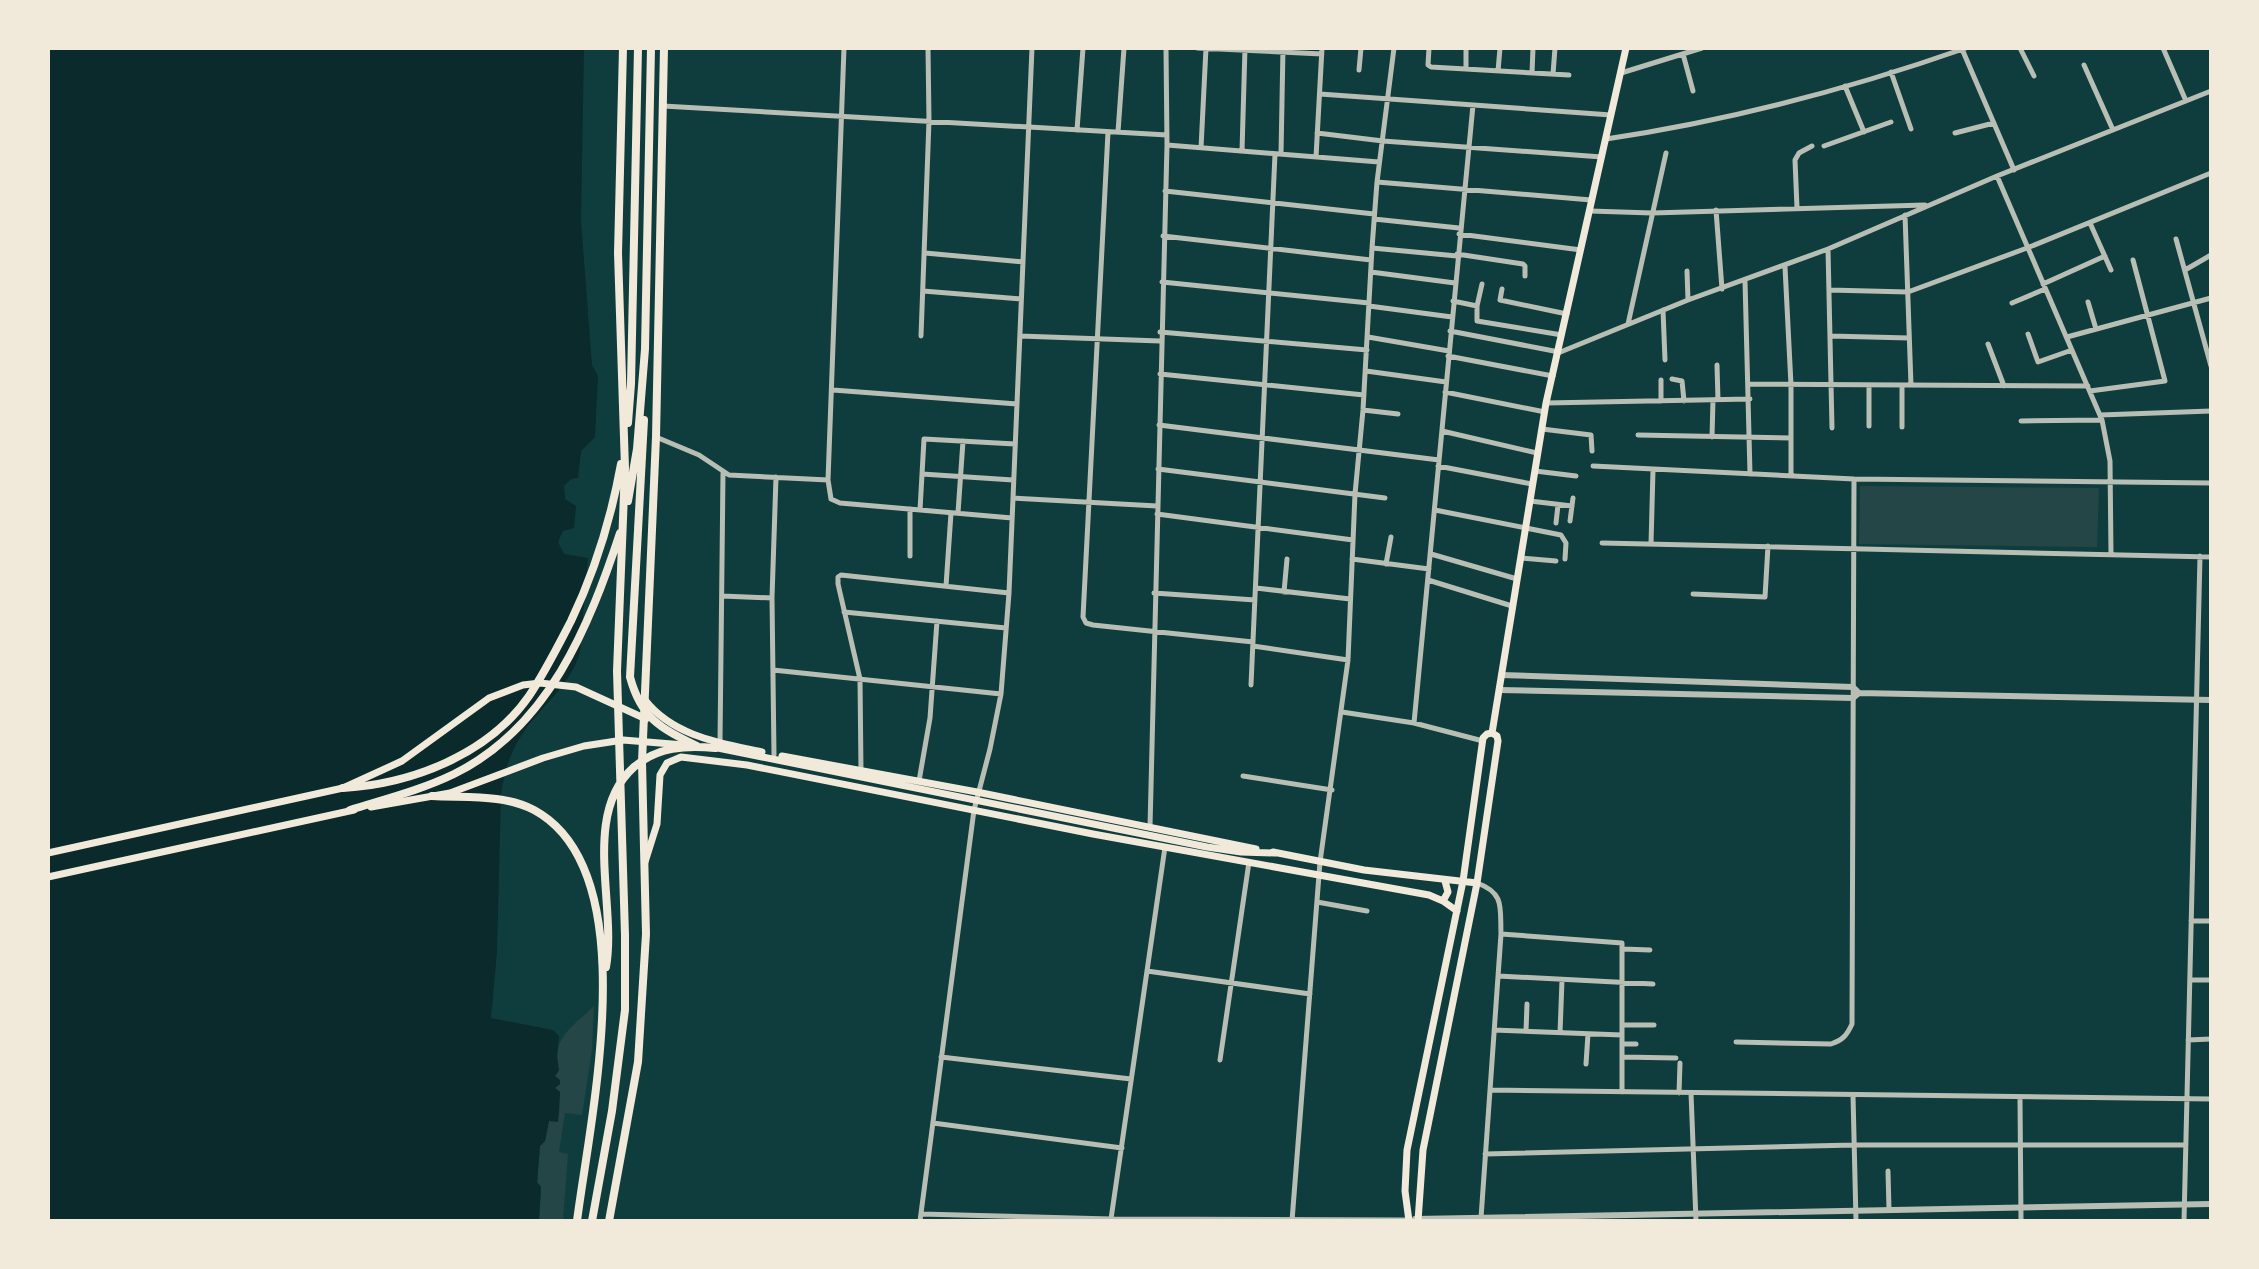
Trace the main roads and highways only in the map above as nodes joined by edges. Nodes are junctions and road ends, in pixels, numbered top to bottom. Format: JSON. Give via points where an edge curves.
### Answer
{"nodes":[{"id":1,"x":623,"y":48,"type":"edge"},
{"id":2,"x":638,"y":48,"type":"edge"},
{"id":3,"x":651,"y":48,"type":"edge"},
{"id":4,"x":664,"y":48,"type":"edge"},
{"id":5,"x":1625,"y":48,"type":"edge"},
{"id":6,"x":621,"y":309,"type":"junction"},
{"id":7,"x":644,"y":698,"type":"junction"},
{"id":8,"x":1492,"y":733,"type":"junction"},
{"id":9,"x":697,"y":746,"type":"junction"},
{"id":10,"x":718,"y":746,"type":"junction"},
{"id":11,"x":343,"y":788,"type":"junction"},
{"id":12,"x":432,"y":796,"type":"junction"},
{"id":13,"x":923,"y":800,"type":"junction"},
{"id":14,"x":350,"y":810,"type":"junction"},
{"id":15,"x":48,"y":853,"type":"edge"},
{"id":16,"x":1275,"y":853,"type":"junction"},
{"id":17,"x":645,"y":862,"type":"junction"},
{"id":18,"x":48,"y":877,"type":"edge"},
{"id":19,"x":1445,"y":881,"type":"junction"},
{"id":20,"x":1463,"y":881,"type":"junction"},
{"id":21,"x":1477,"y":883,"type":"junction"},
{"id":22,"x":1443,"y":901,"type":"junction"},
{"id":23,"x":1457,"y":911,"type":"junction"},
{"id":24,"x":603,"y":980,"type":"junction"},
{"id":25,"x":1414,"y":1220,"type":"edge"},
{"id":26,"x":577,"y":1221,"type":"edge"},
{"id":27,"x":592,"y":1221,"type":"edge"},
{"id":28,"x":609,"y":1221,"type":"edge"}],
"edges":[{"from":1,"to":6,"type":"highway"},
{"from":2,"to":11,"type":"highway","via":[[630,409],[599,555],[547,667],[507,720],[471,748],[430,769]]},
{"from":3,"to":14,"type":"highway","via":[[645,349],[637,449],[620,533],[599,591],[557,679],[514,734],[456,773]]},
{"from":4,"to":7,"type":"highway"},
{"from":5,"to":8,"type":"main road","via":[[1537,453]]},
{"from":6,"to":9,"type":"highway","via":[[637,351],[644,391],[630,677],[648,717]]},
{"from":6,"to":27,"type":"highway","via":[[625,468],[617,671],[625,1010]]},
{"from":7,"to":10,"type":"main road","via":[[668,722]]},
{"from":7,"to":17,"type":"highway"},
{"from":8,"to":20,"type":"main road","via":[[1483,741]]},
{"from":8,"to":21,"type":"main road","via":[[1498,741]]},
{"from":9,"to":12,"type":"main road","via":[[623,740],[584,746]]},
{"from":9,"to":13,"type":"main road","via":[[902,790]]},
{"from":10,"to":11,"type":"main road","via":[[687,739],[576,687],[540,683],[489,698],[402,761]]},
{"from":10,"to":16,"type":"main road"},
{"from":10,"to":16,"type":"main road","via":[[1241,852]]},
{"from":10,"to":24,"type":"highway","via":[[654,754],[617,788],[606,820],[609,938]]},
{"from":11,"to":15,"type":"main road"},
{"from":12,"to":14,"type":"main road"},
{"from":12,"to":24,"type":"highway","via":[[515,802],[563,832],[590,883]]},
{"from":13,"to":17,"type":"main road","via":[[681,757],[667,763],[660,775],[657,824]]},
{"from":13,"to":22,"type":"main road"},
{"from":14,"to":18,"type":"main road"},
{"from":16,"to":19,"type":"main road"},
{"from":17,"to":28,"type":"highway","via":[[638,1062]]},
{"from":19,"to":20,"type":"main road"},
{"from":19,"to":22,"type":"main road","via":[[1448,892]]},
{"from":20,"to":21,"type":"main road"},
{"from":20,"to":23,"type":"main road"},
{"from":21,"to":25,"type":"main road","via":[[1423,1150]]},
{"from":22,"to":23,"type":"main road"},
{"from":23,"to":25,"type":"main road","via":[[1407,1150],[1405,1191]]},
{"from":24,"to":26,"type":"highway","via":[[599,1064]]}]}
